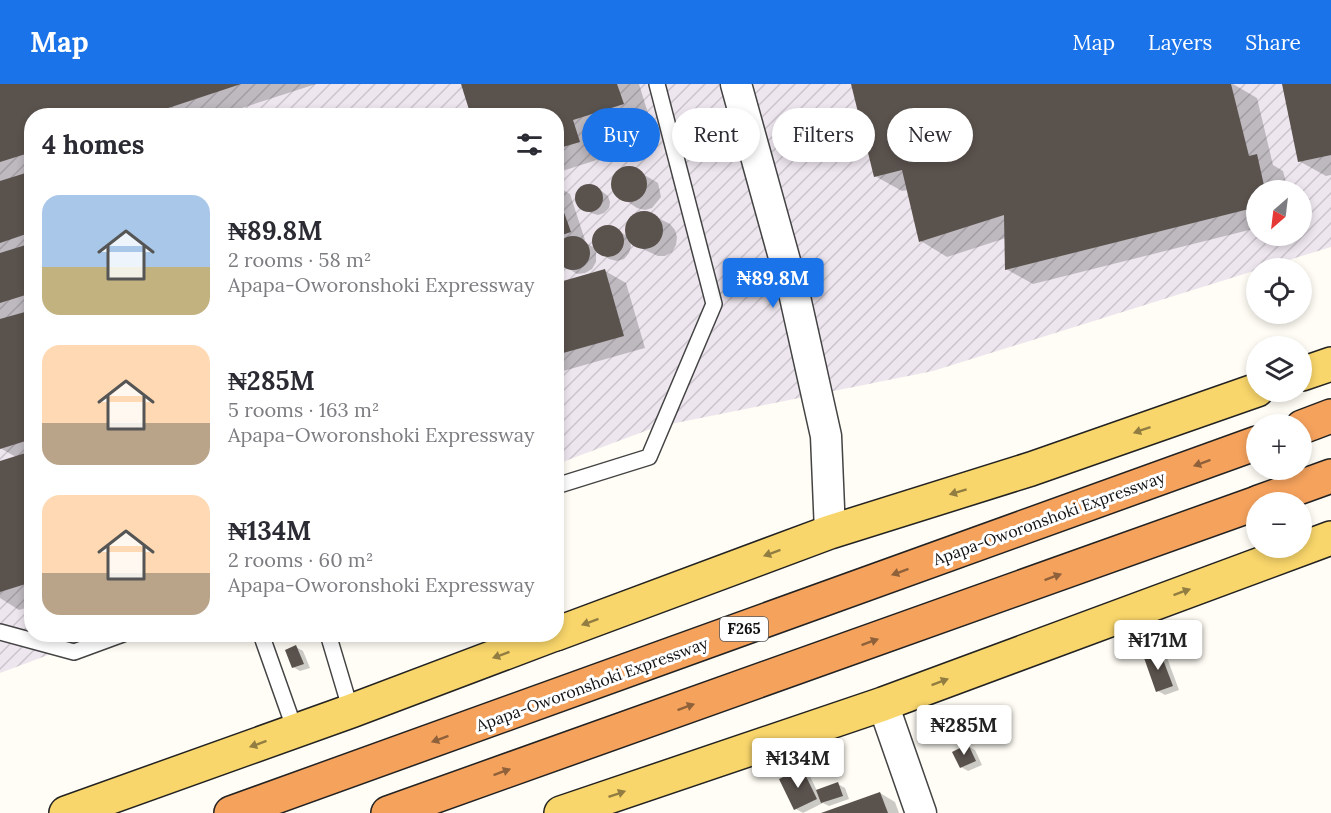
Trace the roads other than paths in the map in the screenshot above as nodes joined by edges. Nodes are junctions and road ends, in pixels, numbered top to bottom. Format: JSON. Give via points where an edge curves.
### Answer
{"nodes":[{"id":1,"x":657,"y":84,"type":"edge"},
{"id":2,"x":736,"y":84,"type":"edge"},
{"id":3,"x":1331,"y":364,"type":"edge"},
{"id":4,"x":1312,"y":371,"type":"edge"},
{"id":5,"x":1246,"y":394,"type":"edge"},
{"id":6,"x":1331,"y":416,"type":"edge"},
{"id":7,"x":1312,"y":423,"type":"edge"},
{"id":8,"x":1246,"y":447,"type":"edge"},
{"id":9,"x":1331,"y":476,"type":"edge"},
{"id":10,"x":564,"y":484,"type":"edge"},
{"id":11,"x":1288,"y":492,"type":"edge"},
{"id":12,"x":1246,"y":507,"type":"edge"},
{"id":13,"x":830,"y":532,"type":"junction"},
{"id":14,"x":1331,"y":538,"type":"edge"},
{"id":15,"x":564,"y":631,"type":"edge"},
{"id":16,"x":0,"y":632,"type":"edge"},
{"id":17,"x":24,"y":638,"type":"edge"},
{"id":18,"x":37,"y":642,"type":"edge"},
{"id":19,"x":101,"y":642,"type":"edge"},
{"id":20,"x":264,"y":642,"type":"edge"},
{"id":21,"x":330,"y":642,"type":"edge"},
{"id":22,"x":535,"y":642,"type":"edge"},
{"id":23,"x":883,"y":704,"type":"junction"},
{"id":24,"x":351,"y":711,"type":"junction"},
{"id":25,"x":295,"y":730,"type":"junction"},
{"id":26,"x":66,"y":813,"type":"edge"},
{"id":27,"x":231,"y":813,"type":"edge"},
{"id":28,"x":388,"y":813,"type":"edge"},
{"id":29,"x":561,"y":813,"type":"edge"},
{"id":30,"x":921,"y":813,"type":"edge"}],
"edges":[{"from":1,"to":10,"type":"lane","via":[[714,304],[649,457]]},
{"from":2,"to":13,"type":"street","via":[[795,297],[826,436]]},
{"from":3,"to":4,"type":"main road"},
{"from":5,"to":13,"type":"main road","one_way":true,"via":[[1031,469]]},
{"from":6,"to":7,"type":"highway"},
{"from":8,"to":27,"type":"highway","name":"Apapa-Oworonshoki Expressway","number":"F265","one_way":true},
{"from":9,"to":11,"type":"highway"},
{"from":28,"to":12,"type":"highway","one_way":true},
{"from":13,"to":15,"type":"main road","one_way":true},
{"from":23,"to":14,"type":"main road","one_way":true},
{"from":16,"to":17,"type":"lane"},
{"from":18,"to":19,"type":"lane","via":[[74,652]]},
{"from":20,"to":25,"type":"lane"},
{"from":21,"to":24,"type":"lane"},
{"from":22,"to":24,"type":"main road","one_way":true},
{"from":29,"to":23,"type":"main road","one_way":true},
{"from":23,"to":30,"type":"street"},
{"from":24,"to":25,"type":"main road"},
{"from":25,"to":26,"type":"main road","one_way":true}]}
